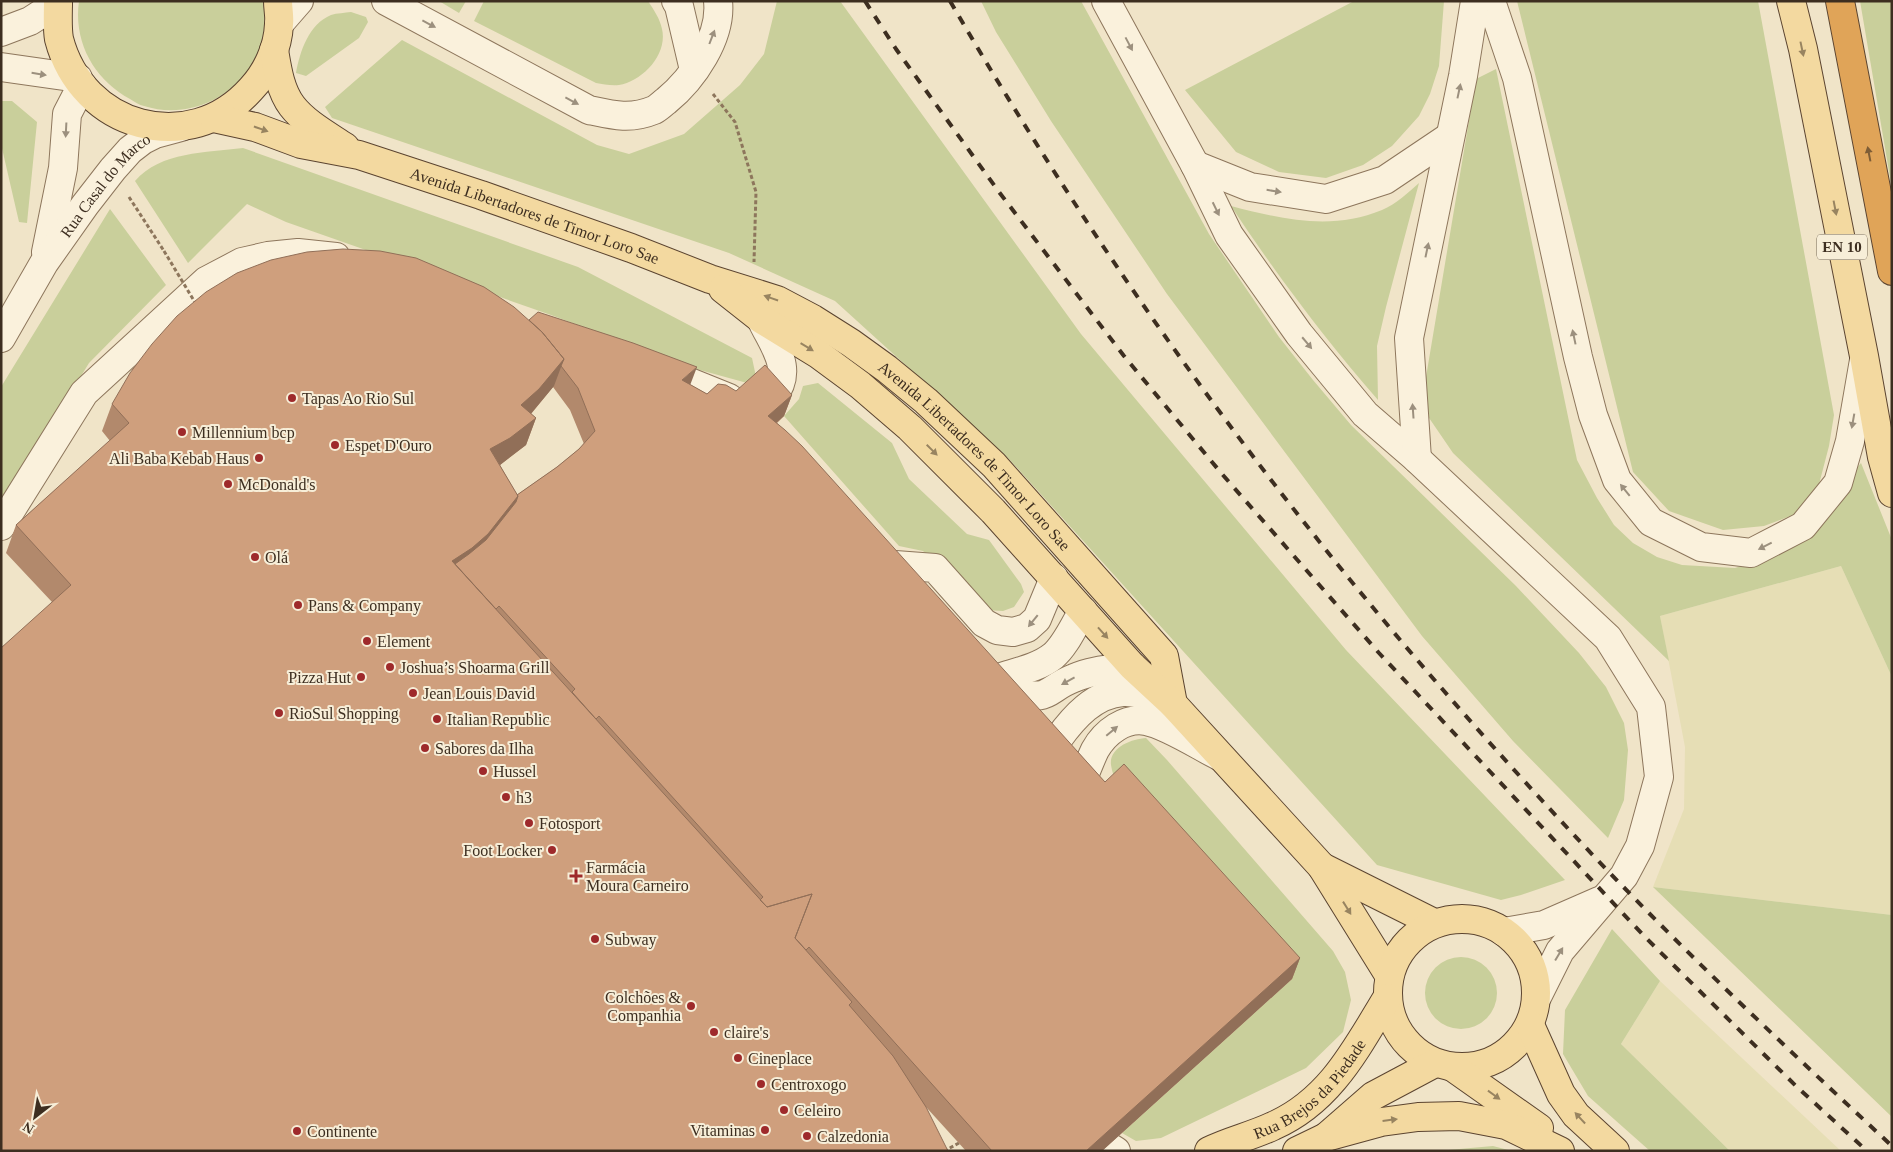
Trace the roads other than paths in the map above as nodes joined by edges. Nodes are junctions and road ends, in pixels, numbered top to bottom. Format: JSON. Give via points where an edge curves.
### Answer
{"nodes":[{"id":1,"x":299,"y":1,"type":"edge"},
{"id":2,"x":386,"y":1,"type":"edge"},
{"id":3,"x":676,"y":1,"type":"edge"},
{"id":4,"x":718,"y":1,"type":"edge"},
{"id":5,"x":1106,"y":1,"type":"edge"},
{"id":6,"x":1475,"y":1,"type":"edge"},
{"id":7,"x":1491,"y":1,"type":"edge"},
{"id":8,"x":1791,"y":1,"type":"edge"},
{"id":9,"x":1840,"y":1,"type":"edge"},
{"id":10,"x":58,"y":2,"type":"edge"},
{"id":11,"x":277,"y":25,"type":"edge"},
{"id":12,"x":1,"y":32,"type":"edge"},
{"id":13,"x":1,"y":68,"type":"edge"},
{"id":14,"x":694,"y":70,"type":"junction"},
{"id":15,"x":80,"y":82,"type":"junction"},
{"id":16,"x":214,"y":118,"type":"junction"},
{"id":17,"x":181,"y":127,"type":"junction"},
{"id":18,"x":1449,"y":137,"type":"junction"},
{"id":19,"x":359,"y":156,"type":"junction"},
{"id":20,"x":1195,"y":165,"type":"junction"},
{"id":21,"x":356,"y":262,"type":"edge"},
{"id":22,"x":44,"y":263,"type":"junction"},
{"id":23,"x":1892,"y":271,"type":"edge"},
{"id":24,"x":710,"y":279,"type":"junction"},
{"id":25,"x":761,"y":319,"type":"junction"},
{"id":26,"x":1,"y":338,"type":"edge"},
{"id":27,"x":1864,"y":356,"type":"junction"},
{"id":28,"x":635,"y":361,"type":"edge"},
{"id":29,"x":709,"y":388,"type":"junction"},
{"id":30,"x":772,"y":398,"type":"edge"},
{"id":31,"x":686,"y":408,"type":"edge"},
{"id":32,"x":764,"y":424,"type":"edge"},
{"id":33,"x":1417,"y":459,"type":"junction"},
{"id":34,"x":1892,"y":493,"type":"edge"},
{"id":35,"x":1,"y":526,"type":"edge"},
{"id":36,"x":1083,"y":565,"type":"junction"},
{"id":37,"x":1054,"y":578,"type":"junction"},
{"id":38,"x":921,"y":594,"type":"edge"},
{"id":39,"x":1083,"y":611,"type":"junction"},
{"id":40,"x":1164,"y":656,"type":"junction"},
{"id":41,"x":1132,"y":666,"type":"junction"},
{"id":42,"x":997,"y":676,"type":"junction"},
{"id":43,"x":1173,"y":704,"type":"junction"},
{"id":44,"x":1058,"y":739,"type":"junction"},
{"id":45,"x":1222,"y":757,"type":"junction"},
{"id":46,"x":1086,"y":771,"type":"junction"},
{"id":47,"x":1106,"y":793,"type":"edge"},
{"id":48,"x":1322,"y":867,"type":"junction"},
{"id":49,"x":1605,"y":899,"type":"junction"},
{"id":50,"x":1434,"y":923,"type":"junction"},
{"id":51,"x":1504,"y":932,"type":"junction"},
{"id":52,"x":1388,"y":986,"type":"junction"},
{"id":53,"x":1536,"y":997,"type":"junction"},
{"id":54,"x":1530,"y":1024,"type":"junction"},
{"id":55,"x":1444,"y":1065,"type":"junction"},
{"id":56,"x":1326,"y":1138,"type":"junction"},
{"id":57,"x":1208,"y":1151,"type":"edge"},
{"id":58,"x":1296,"y":1151,"type":"edge"},
{"id":59,"x":1560,"y":1151,"type":"edge"},
{"id":60,"x":1567,"y":1151,"type":"edge"},
{"id":61,"x":1615,"y":1151,"type":"edge"}],
"edges":[{"from":1,"to":11,"type":"street"},
{"from":2,"to":14,"type":"street","one_way":true,"via":[[589,110],[624,117],[654,110],[682,87]]},
{"from":3,"to":14,"type":"street"},
{"from":14,"to":4,"type":"street","one_way":true,"via":[[711,41],[720,15]]},
{"from":5,"to":20,"type":"street","one_way":true},
{"from":18,"to":6,"type":"street","one_way":true},
{"from":27,"to":7,"type":"street","one_way":true,"via":[[1850,441],[1838,483],[1803,526],[1750,553],[1701,547],[1651,522],[1617,480],[1593,415],[1517,78]]},
{"from":8,"to":27,"type":"main road","number":"EN 10","one_way":true},
{"from":23,"to":9,"type":"highway","one_way":true},
{"from":10,"to":12,"type":"street","via":[[30,21]]},
{"from":10,"to":15,"type":"main road","via":[[59,38]]},
{"from":11,"to":16,"type":"main road","via":[[261,78],[240,102]]},
{"from":11,"to":19,"type":"main road","name":"Avenida Libertadores de Timor Loro Sae","via":[[278,71],[292,106],[315,127]]},
{"from":13,"to":15,"type":"street","one_way":true},
{"from":15,"to":17,"type":"main road","via":[[104,106],[131,122],[154,127]]},
{"from":15,"to":22,"type":"street","name":"Rua Casal do Marco","one_way":true,"via":[[67,114],[60,191]]},
{"from":16,"to":17,"type":"main road"},
{"from":16,"to":19,"type":"main road","name":"Avenida Libertadores de Timor Loro Sae","one_way":true,"via":[[255,127],[300,144]]},
{"from":17,"to":22,"type":"street","name":"Rua Casal do Marco","via":[[155,134],[130,150],[91,197]]},
{"from":20,"to":18,"type":"street","one_way":true,"via":[[1250,187],[1326,199],[1385,180]]},
{"from":33,"to":18,"type":"street","one_way":true,"via":[[1408,338]]},
{"from":19,"to":24,"type":"main road","name":"Avenida Libertadores de Timor Loro Sae","via":[[622,244]]},
{"from":20,"to":33,"type":"street","one_way":true,"via":[[1229,235],[1299,334],[1365,414]]},
{"from":21,"to":35,"type":"street","via":[[298,254],[268,256],[242,262],[206,280],[84,393]]},
{"from":22,"to":26,"type":"street","name":"Rua Casal do Marco"},
{"from":24,"to":25,"type":"main road","name":"Avenida Libertadores de Timor Loro Sae"},
{"from":36,"to":24,"type":"main road","name":"Avenida Libertadores de Timor Loro Sae","one_way":true,"via":[[994,465],[926,401],[865,353],[777,300]]},
{"from":25,"to":30,"type":"street","via":[[784,371],[783,381]]},
{"from":25,"to":37,"type":"main road","name":"Avenida Libertadores de Timor Loro Sae","one_way":true,"via":[[825,359],[910,428]]},
{"from":27,"to":34,"type":"main road","number":"EN 10","via":[[1882,458]]},
{"from":28,"to":29,"type":"street"},
{"from":29,"to":31,"type":"street"},
{"from":29,"to":32,"type":"street","via":[[729,398]]},
{"from":33,"to":49,"type":"street","via":[[1608,638],[1651,706],[1659,777],[1640,846],[1624,876]]},
{"from":36,"to":39,"type":"main road"},
{"from":36,"to":40,"type":"main road","name":"Avenida Libertadores de Timor Loro Sae"},
{"from":37,"to":38,"type":"street","one_way":true,"via":[[1036,619],[1027,628],[1013,632],[997,630],[984,623],[935,568],[888,558]]},
{"from":37,"to":39,"type":"main road","name":"Avenida Libertadores de Timor Loro Sae"},
{"from":39,"to":41,"type":"main road","name":"Avenida Libertadores de Timor Loro Sae","one_way":true},
{"from":39,"to":42,"type":"street","via":[[1052,656],[1033,666]]},
{"from":40,"to":41,"type":"main road"},
{"from":40,"to":43,"type":"main road"},
{"from":41,"to":42,"type":"street","one_way":true,"via":[[1073,678],[1045,695],[1035,697]]},
{"from":41,"to":43,"type":"main road","name":"Avenida Libertadores de Timor Loro Sae"},
{"from":42,"to":44,"type":"street"},
{"from":43,"to":44,"type":"street","via":[[1123,692],[1100,698],[1078,714]]},
{"from":43,"to":45,"type":"main road","name":"Avenida Libertadores de Timor Loro Sae"},
{"from":44,"to":46,"type":"street"},
{"from":46,"to":45,"type":"street","one_way":true,"via":[[1096,748],[1107,734],[1131,721],[1145,721],[1162,727]]},
{"from":45,"to":48,"type":"main road","name":"Avenida Libertadores de Timor Loro Sae"},
{"from":46,"to":47,"type":"street"},
{"from":48,"to":50,"type":"main road","name":"Avenida Libertadores de Timor Loro Sae"},
{"from":48,"to":52,"type":"main road","name":"Avenida Libertadores de Timor Loro Sae","one_way":true},
{"from":49,"to":51,"type":"street","via":[[1544,924]]},
{"from":53,"to":49,"type":"street","one_way":true,"via":[[1560,951]]},
{"from":50,"to":51,"type":"main road","via":[[1458,918],[1482,921]]},
{"from":50,"to":52,"type":"main road","via":[[1414,935],[1398,953]]},
{"from":51,"to":53,"type":"main road","via":[[1522,949],[1533,972]]},
{"from":52,"to":55,"type":"main road","via":[[1394,1025],[1411,1048]]},
{"from":52,"to":57,"type":"main road","name":"Rua Brejos da Piedade","via":[[1348,1064],[1324,1092],[1274,1126]]},
{"from":53,"to":54,"type":"main road"},
{"from":54,"to":55,"type":"main road","via":[[1512,1050],[1485,1064]]},
{"from":61,"to":54,"type":"main road","one_way":true,"via":[[1576,1115],[1561,1094]]},
{"from":55,"to":56,"type":"main road","via":[[1373,1096]]},
{"from":55,"to":60,"type":"main road","one_way":true,"via":[[1529,1120]]},
{"from":56,"to":58,"type":"main road"},
{"from":56,"to":59,"type":"main road","one_way":true,"via":[[1381,1122],[1459,1116],[1506,1125]]}]}
